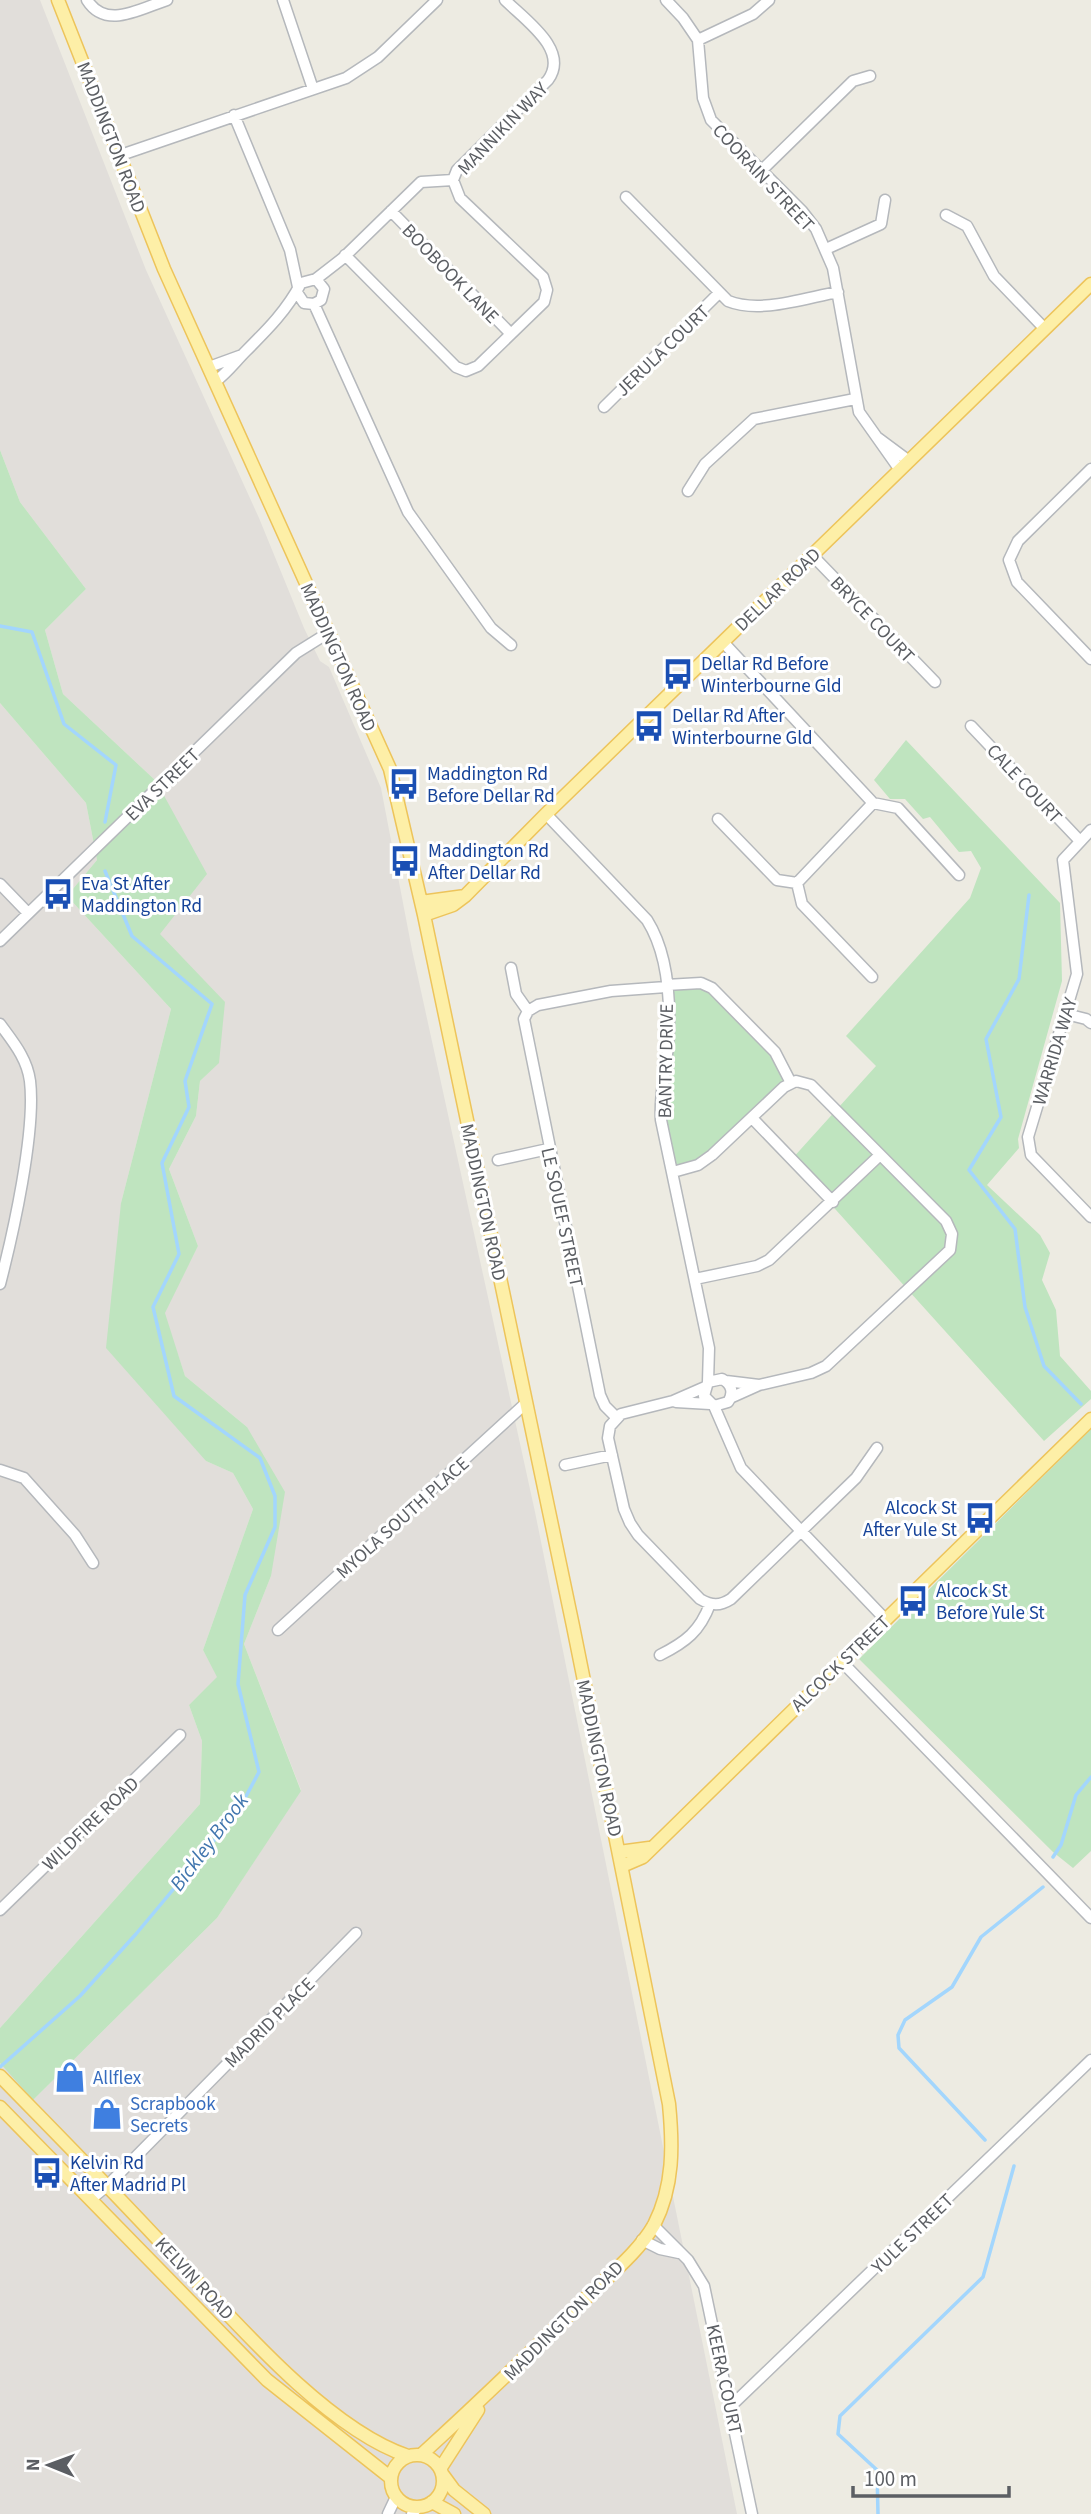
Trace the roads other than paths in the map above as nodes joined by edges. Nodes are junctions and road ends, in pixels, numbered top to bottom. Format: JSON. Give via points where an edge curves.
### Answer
{"nodes":[{"id":1,"x":58,"y":0,"type":"edge"},
{"id":2,"x":87,"y":0,"type":"edge"},
{"id":3,"x":167,"y":0,"type":"edge"},
{"id":4,"x":283,"y":0,"type":"edge"},
{"id":5,"x":436,"y":0,"type":"edge"},
{"id":6,"x":505,"y":0,"type":"edge"},
{"id":7,"x":666,"y":0,"type":"edge"},
{"id":8,"x":769,"y":0,"type":"edge"},
{"id":9,"x":698,"y":40,"type":"junction"},
{"id":10,"x":870,"y":76,"type":"dead end"},
{"id":11,"x":313,"y":89,"type":"junction"},
{"id":12,"x":234,"y":115,"type":"junction"},
{"id":13,"x":118,"y":156,"type":"junction"},
{"id":14,"x":762,"y":170,"type":"junction"},
{"id":15,"x":453,"y":180,"type":"junction"},
{"id":16,"x":626,"y":197,"type":"dead end"},
{"id":17,"x":885,"y":200,"type":"dead end"},
{"id":18,"x":391,"y":211,"type":"junction"},
{"id":19,"x":946,"y":215,"type":"dead end"},
{"id":20,"x":290,"y":250,"type":"junction"},
{"id":21,"x":826,"y":250,"type":"junction"},
{"id":22,"x":344,"y":257,"type":"junction"},
{"id":23,"x":312,"y":278,"type":"junction"},
{"id":24,"x":1091,"y":284,"type":"edge"},
{"id":25,"x":838,"y":292,"type":"junction"},
{"id":26,"x":719,"y":293,"type":"junction"},
{"id":27,"x":310,"y":296,"type":"junction"},
{"id":28,"x":1045,"y":329,"type":"junction"},
{"id":29,"x":511,"y":334,"type":"junction"},
{"id":30,"x":243,"y":354,"type":"junction"},
{"id":31,"x":208,"y":367,"type":"junction"},
{"id":32,"x":215,"y":382,"type":"junction"},
{"id":33,"x":855,"y":399,"type":"junction"},
{"id":34,"x":604,"y":407,"type":"dead end"},
{"id":35,"x":905,"y":466,"type":"junction"},
{"id":36,"x":1091,"y":469,"type":"edge"},
{"id":37,"x":688,"y":491,"type":"dead end"},
{"id":38,"x":812,"y":555,"type":"junction"},
{"id":39,"x":328,"y":633,"type":"junction"},
{"id":40,"x":723,"y":642,"type":"junction"},
{"id":41,"x":511,"y":645,"type":"dead end"},
{"id":42,"x":1089,"y":654,"type":"edge"},
{"id":43,"x":935,"y":682,"type":"dead end"},
{"id":44,"x":971,"y":726,"type":"dead end"},
{"id":45,"x":873,"y":803,"type":"junction"},
{"id":46,"x":546,"y":814,"type":"junction"},
{"id":47,"x":718,"y":819,"type":"dead end"},
{"id":48,"x":1091,"y":830,"type":"edge"},
{"id":49,"x":1080,"y":841,"type":"junction"},
{"id":50,"x":959,"y":874,"type":"dead end"},
{"id":51,"x":797,"y":883,"type":"junction"},
{"id":52,"x":0,"y":884,"type":"edge"},
{"id":53,"x":465,"y":896,"type":"junction"},
{"id":54,"x":421,"y":902,"type":"junction"},
{"id":55,"x":28,"y":913,"type":"junction"},
{"id":56,"x":424,"y":915,"type":"junction"},
{"id":57,"x":0,"y":940,"type":"edge"},
{"id":58,"x":511,"y":968,"type":"dead end"},
{"id":59,"x":872,"y":977,"type":"dead end"},
{"id":60,"x":666,"y":986,"type":"junction"},
{"id":61,"x":528,"y":1011,"type":"junction"},
{"id":62,"x":1066,"y":1014,"type":"junction"},
{"id":63,"x":1091,"y":1023,"type":"edge"},
{"id":64,"x":0,"y":1024,"type":"edge"},
{"id":65,"x":791,"y":1083,"type":"junction"},
{"id":66,"x":752,"y":1118,"type":"junction"},
{"id":67,"x":548,"y":1149,"type":"junction"},
{"id":68,"x":880,"y":1155,"type":"junction"},
{"id":69,"x":498,"y":1160,"type":"dead end"},
{"id":70,"x":673,"y":1172,"type":"junction"},
{"id":71,"x":833,"y":1202,"type":"junction"},
{"id":72,"x":1091,"y":1217,"type":"edge"},
{"id":73,"x":695,"y":1279,"type":"junction"},
{"id":74,"x":0,"y":1284,"type":"edge"},
{"id":75,"x":709,"y":1348,"type":"junction"},
{"id":76,"x":724,"y":1380,"type":"junction"},
{"id":77,"x":707,"y":1384,"type":"junction"},
{"id":78,"x":759,"y":1385,"type":"junction"},
{"id":79,"x":729,"y":1400,"type":"junction"},
{"id":80,"x":673,"y":1401,"type":"junction"},
{"id":81,"x":526,"y":1403,"type":"junction"},
{"id":82,"x":712,"y":1405,"type":"junction"},
{"id":83,"x":616,"y":1417,"type":"junction"},
{"id":84,"x":1091,"y":1419,"type":"edge"},
{"id":85,"x":728,"y":1438,"type":"junction"},
{"id":86,"x":877,"y":1448,"type":"dead end"},
{"id":87,"x":612,"y":1455,"type":"junction"},
{"id":88,"x":565,"y":1465,"type":"dead end"},
{"id":89,"x":0,"y":1470,"type":"edge"},
{"id":90,"x":801,"y":1531,"type":"junction"},
{"id":91,"x":93,"y":1563,"type":"dead end"},
{"id":92,"x":710,"y":1604,"type":"junction"},
{"id":93,"x":885,"y":1619,"type":"junction"},
{"id":94,"x":278,"y":1630,"type":"dead end"},
{"id":95,"x":660,"y":1655,"type":"dead end"},
{"id":96,"x":842,"y":1662,"type":"junction"},
{"id":97,"x":180,"y":1735,"type":"dead end"},
{"id":98,"x":649,"y":1848,"type":"junction"},
{"id":99,"x":619,"y":1852,"type":"junction"},
{"id":100,"x":622,"y":1866,"type":"junction"},
{"id":101,"x":0,"y":1910,"type":"edge"},
{"id":102,"x":1091,"y":1918,"type":"edge"},
{"id":103,"x":356,"y":1933,"type":"dead end"},
{"id":104,"x":1091,"y":2060,"type":"edge"},
{"id":105,"x":0,"y":2076,"type":"edge"},
{"id":106,"x":0,"y":2107,"type":"edge"},
{"id":107,"x":107,"y":2186,"type":"junction"},
{"id":108,"x":91,"y":2199,"type":"junction"},
{"id":109,"x":653,"y":2225,"type":"junction"},
{"id":110,"x":642,"y":2240,"type":"junction"},
{"id":111,"x":679,"y":2253,"type":"junction"},
{"id":112,"x":206,"y":2291,"type":"junction"},
{"id":113,"x":193,"y":2303,"type":"junction"},
{"id":114,"x":488,"y":2395,"type":"junction"},
{"id":115,"x":732,"y":2406,"type":"junction"},
{"id":116,"x":421,"y":2455,"type":"junction"},
{"id":117,"x":408,"y":2456,"type":"junction"},
{"id":118,"x":441,"y":2472,"type":"junction"},
{"id":119,"x":391,"y":2478,"type":"junction"},
{"id":120,"x":396,"y":2497,"type":"junction"},
{"id":121,"x":432,"y":2502,"type":"junction"},
{"id":122,"x":415,"y":2511,"type":"edge"},
{"id":123,"x":388,"y":2514,"type":"edge"},
{"id":124,"x":454,"y":2514,"type":"edge"},
{"id":125,"x":484,"y":2514,"type":"edge"},
{"id":126,"x":752,"y":2514,"type":"edge"}],
"edges":[{"from":1,"to":13,"type":"main road","name":"MADDINGTON ROAD"},
{"from":2,"to":3,"type":"street","via":[[98,14],[113,18]]},
{"from":4,"to":11,"type":"street"},
{"from":5,"to":11,"type":"street","via":[[362,69]]},
{"from":6,"to":15,"type":"street","name":"MANNIKIN WAY","via":[[553,50],[555,68],[457,170]]},
{"from":7,"to":9,"type":"street"},
{"from":8,"to":9,"type":"street","via":[[753,14]]},
{"from":9,"to":14,"type":"street","name":"COORAIN STREET","via":[[705,108],[715,125]]},
{"from":10,"to":14,"type":"street","via":[[853,81]]},
{"from":11,"to":12,"type":"street"},
{"from":12,"to":13,"type":"street"},
{"from":12,"to":20,"type":"street"},
{"from":13,"to":31,"type":"main road","name":"MADDINGTON ROAD"},
{"from":14,"to":21,"type":"street","name":"COORAIN STREET","via":[[802,211]]},
{"from":15,"to":18,"type":"street","via":[[421,183]]},
{"from":15,"to":29,"type":"street","name":"MANNIKIN WAY","via":[[460,198],[543,277],[544,302]]},
{"from":16,"to":26,"type":"street"},
{"from":17,"to":21,"type":"street","via":[[881,224]]},
{"from":18,"to":22,"type":"street"},
{"from":18,"to":29,"type":"street","name":"BOOBOOK LANE"},
{"from":19,"to":28,"type":"street","via":[[967,226],[994,276]]},
{"from":20,"to":23,"type":"street"},
{"from":20,"to":27,"type":"street"},
{"from":21,"to":25,"type":"street","name":"COORAIN STREET"},
{"from":22,"to":23,"type":"street"},
{"from":22,"to":27,"type":"street"},
{"from":22,"to":29,"type":"street","name":"MANNIKIN WAY","via":[[456,367],[466,371],[478,366]]},
{"from":23,"to":27,"type":"street"},
{"from":23,"to":27,"type":"street"},
{"from":24,"to":28,"type":"main road","name":"DELLAR ROAD"},
{"from":25,"to":26,"type":"street","via":[[762,306],[739,306]]},
{"from":25,"to":33,"type":"street","name":"COORAIN STREET"},
{"from":26,"to":34,"type":"street","name":"JERULA COURT"},
{"from":27,"to":30,"type":"street"},
{"from":27,"to":41,"type":"street","via":[[413,521],[491,628]]},
{"from":28,"to":35,"type":"main road","name":"DELLAR ROAD"},
{"from":30,"to":31,"type":"street"},
{"from":30,"to":32,"type":"street","via":[[232,370]]},
{"from":31,"to":32,"type":"main road","name":"MADDINGTON ROAD"},
{"from":32,"to":39,"type":"main road","name":"MADDINGTON ROAD"},
{"from":33,"to":35,"type":"street","name":"COORAIN STREET","via":[[867,426]]},
{"from":33,"to":37,"type":"street","via":[[754,419],[705,464]]},
{"from":35,"to":38,"type":"main road","name":"DELLAR ROAD"},
{"from":36,"to":42,"type":"street","via":[[1018,541],[1009,558],[1017,582]]},
{"from":38,"to":40,"type":"main road","name":"DELLAR ROAD"},
{"from":38,"to":43,"type":"street","name":"BRYCE COURT"},
{"from":39,"to":54,"type":"main road","name":"MADDINGTON ROAD","via":[[390,769]]},
{"from":39,"to":55,"type":"street","name":"EVA STREET","via":[[296,653]]},
{"from":40,"to":45,"type":"street"},
{"from":40,"to":46,"type":"main road","name":"DELLAR ROAD"},
{"from":44,"to":49,"type":"street","name":"CALE COURT"},
{"from":45,"to":50,"type":"street","via":[[898,808]]},
{"from":45,"to":51,"type":"street"},
{"from":46,"to":53,"type":"main road","name":"DELLAR ROAD"},
{"from":46,"to":60,"type":"street","name":"BANTRY DRIVE","via":[[647,920],[664,957]]},
{"from":47,"to":51,"type":"street","via":[[777,880]]},
{"from":48,"to":49,"type":"street","name":"WARRIDA WAY"},
{"from":49,"to":62,"type":"street","name":"WARRIDA WAY","via":[[1063,860],[1077,974]]},
{"from":51,"to":59,"type":"street","via":[[802,904]]},
{"from":52,"to":55,"type":"street"},
{"from":53,"to":54,"type":"main road"},
{"from":53,"to":56,"type":"main road","name":"DELLAR ROAD"},
{"from":54,"to":56,"type":"main road","name":"MADDINGTON ROAD"},
{"from":55,"to":57,"type":"street","name":"EVA STREET"},
{"from":56,"to":81,"type":"main road","name":"MADDINGTON ROAD"},
{"from":58,"to":61,"type":"street","name":"LE SOUEF STREET","via":[[516,994]]},
{"from":60,"to":61,"type":"street","via":[[611,991]]},
{"from":60,"to":65,"type":"street","via":[[701,983],[712,988],[775,1052]]},
{"from":60,"to":70,"type":"street","name":"BANTRY DRIVE","via":[[668,1045],[660,1109]]},
{"from":61,"to":67,"type":"street","name":"LE SOUEF STREET","via":[[524,1029]]},
{"from":62,"to":63,"type":"street"},
{"from":62,"to":72,"type":"street","name":"WARRIDA WAY","via":[[1028,1147]]},
{"from":64,"to":74,"type":"street","via":[[23,1057],[31,1106],[10,1248]]},
{"from":65,"to":66,"type":"street"},
{"from":65,"to":68,"type":"street","via":[[811,1085]]},
{"from":66,"to":70,"type":"street","via":[[698,1165]]},
{"from":66,"to":71,"type":"street"},
{"from":67,"to":69,"type":"street"},
{"from":67,"to":83,"type":"street","name":"LE SOUEF STREET","via":[[600,1395]]},
{"from":68,"to":71,"type":"street"},
{"from":68,"to":78,"type":"street","via":[[946,1221],[952,1234],[950,1250],[839,1357],[811,1373]]},
{"from":70,"to":73,"type":"street","name":"BANTRY DRIVE"},
{"from":71,"to":73,"type":"street","via":[[769,1260]]},
{"from":73,"to":75,"type":"street","name":"BANTRY DRIVE"},
{"from":75,"to":76,"type":"street","name":"BANTRY DRIVE"},
{"from":75,"to":77,"type":"street","name":"BANTRY DRIVE"},
{"from":76,"to":77,"type":"street"},
{"from":76,"to":78,"type":"street"},
{"from":76,"to":79,"type":"street","via":[[732,1390]]},
{"from":77,"to":80,"type":"street"},
{"from":77,"to":82,"type":"street","via":[[704,1396]]},
{"from":78,"to":79,"type":"street"},
{"from":79,"to":82,"type":"street"},
{"from":79,"to":85,"type":"street"},
{"from":80,"to":82,"type":"street"},
{"from":80,"to":83,"type":"street"},
{"from":81,"to":94,"type":"street","name":"MYOLA SOUTH PLACE"},
{"from":81,"to":99,"type":"main road","name":"MADDINGTON ROAD"},
{"from":82,"to":85,"type":"street"},
{"from":83,"to":87,"type":"street","via":[[609,1432]]},
{"from":84,"to":93,"type":"main road","name":"ALCOCK STREET"},
{"from":85,"to":90,"type":"street","via":[[741,1468]]},
{"from":86,"to":90,"type":"street","via":[[856,1478]]},
{"from":87,"to":88,"type":"street"},
{"from":87,"to":92,"type":"street","via":[[630,1523]]},
{"from":89,"to":91,"type":"street","via":[[24,1478],[75,1535]]},
{"from":90,"to":92,"type":"street","via":[[732,1600]]},
{"from":90,"to":93,"type":"street"},
{"from":92,"to":95,"type":"street","via":[[693,1636]]},
{"from":93,"to":96,"type":"main road","name":"ALCOCK STREET"},
{"from":96,"to":98,"type":"main road","name":"ALCOCK STREET"},
{"from":96,"to":102,"type":"street"},
{"from":97,"to":101,"type":"street","name":"WILDFIRE ROAD"},
{"from":98,"to":99,"type":"main road"},
{"from":98,"to":100,"type":"main road","name":"ALCOCK STREET","via":[[643,1857]]},
{"from":99,"to":100,"type":"main road","name":"MADDINGTON ROAD"},
{"from":100,"to":109,"type":"main road","name":"MADDINGTON ROAD","via":[[673,2141],[671,2172]]},
{"from":103,"to":107,"type":"street","name":"MADRID PLACE"},
{"from":104,"to":115,"type":"street","name":"YULE STREET"},
{"from":105,"to":107,"type":"main road","name":"KELVIN ROAD"},
{"from":106,"to":108,"type":"main road","name":"KELVIN ROAD"},
{"from":107,"to":108,"type":"street","name":"MADRID PLACE"},
{"from":107,"to":112,"type":"main road","name":"KELVIN ROAD"},
{"from":108,"to":113,"type":"main road","name":"KELVIN ROAD"},
{"from":109,"to":110,"type":"main road","name":"MADDINGTON ROAD"},
{"from":109,"to":111,"type":"street","name":"KEERA COURT"},
{"from":110,"to":111,"type":"street"},
{"from":110,"to":114,"type":"main road","name":"MADDINGTON ROAD"},
{"from":111,"to":115,"type":"street","name":"KEERA COURT","via":[[704,2286]]},
{"from":112,"to":113,"type":"main road"},
{"from":112,"to":117,"type":"main road","name":"KELVIN ROAD","via":[[280,2368],[341,2418],[386,2449]]},
{"from":113,"to":119,"type":"main road","name":"KELVIN ROAD","via":[[267,2381]]},
{"from":114,"to":116,"type":"main road","name":"MADDINGTON ROAD"},
{"from":114,"to":118,"type":"main road","name":"MADDINGTON ROAD"},
{"from":115,"to":126,"type":"street","name":"KEERA COURT"},
{"from":116,"to":117,"type":"main road"},
{"from":116,"to":118,"type":"main road","via":[[436,2462]]},
{"from":117,"to":119,"type":"main road","via":[[396,2465]]},
{"from":118,"to":121,"type":"main road","via":[[442,2490]]},
{"from":118,"to":125,"type":"main road","via":[[454,2490]]},
{"from":119,"to":120,"type":"main road"},
{"from":120,"to":122,"type":"main road"},
{"from":120,"to":123,"type":"street"},
{"from":121,"to":122,"type":"main road"},
{"from":121,"to":124,"type":"main road"}]}
